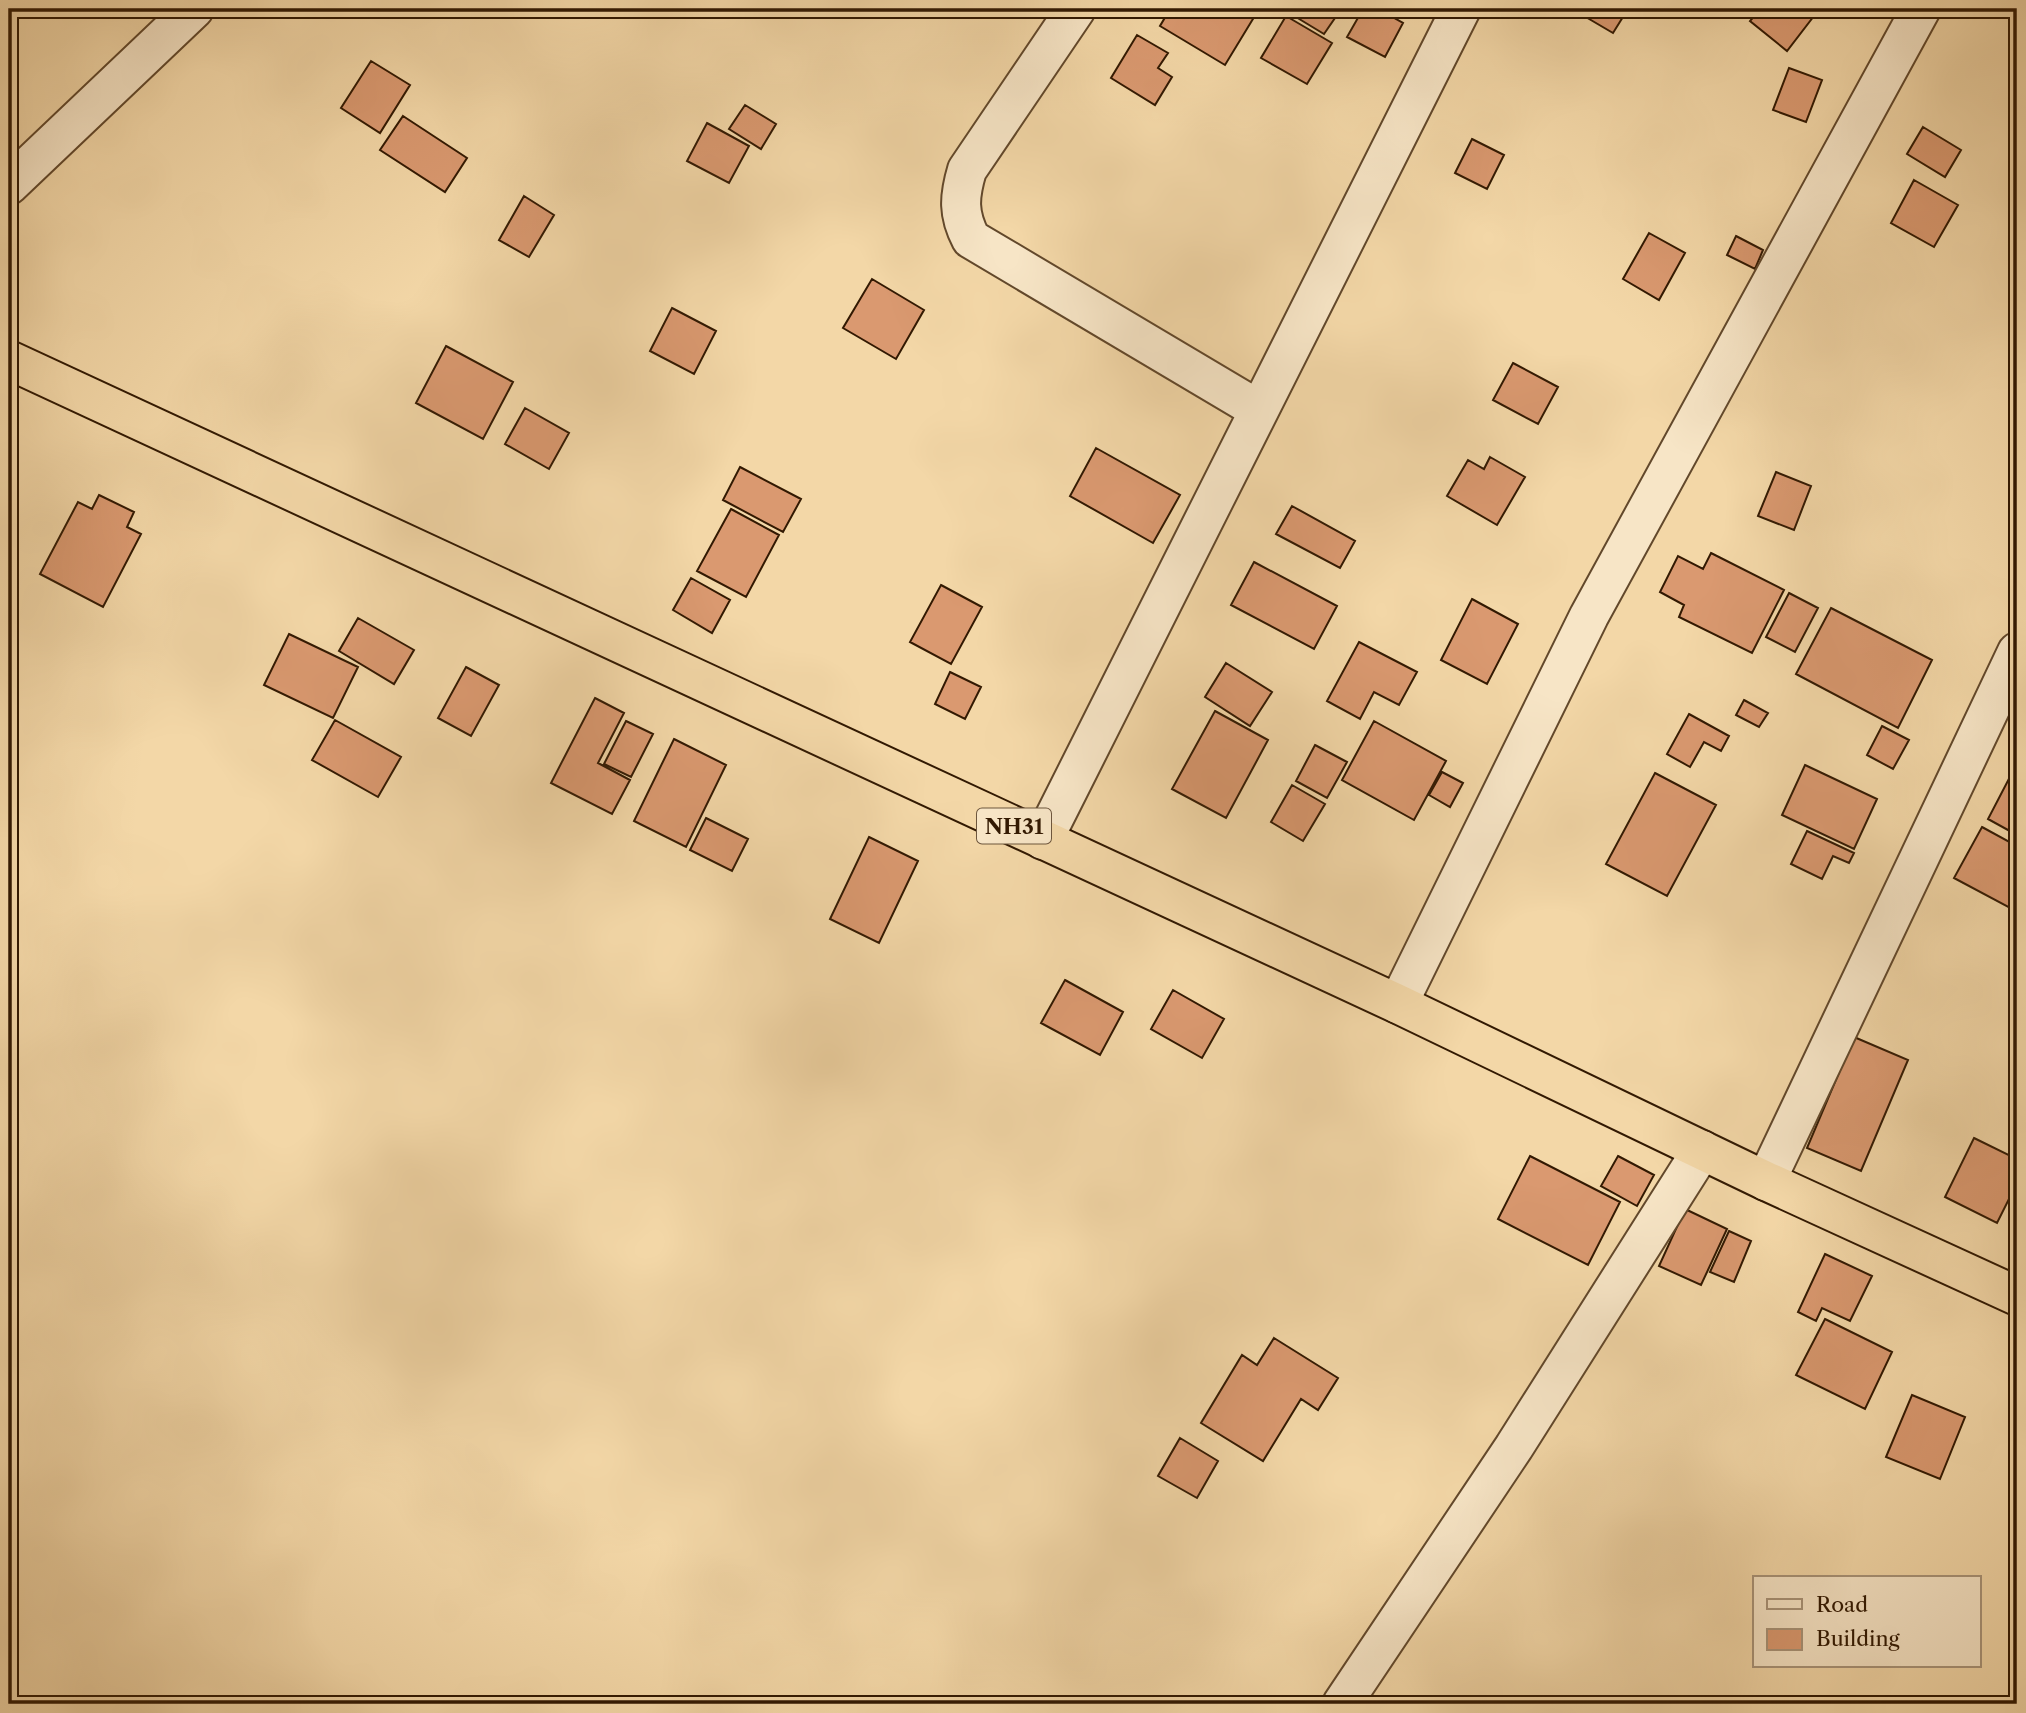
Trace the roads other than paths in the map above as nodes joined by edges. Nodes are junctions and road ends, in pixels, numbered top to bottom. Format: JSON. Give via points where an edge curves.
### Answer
{"nodes":[{"id":1,"x":194,"y":9,"type":"edge"},
{"id":2,"x":1076,"y":9,"type":"edge"},
{"id":3,"x":1461,"y":9,"type":"edge"},
{"id":4,"x":1921,"y":9,"type":"edge"},
{"id":5,"x":9,"y":185,"type":"edge"},
{"id":6,"x":9,"y":360,"type":"edge"},
{"id":7,"x":1259,"y":410,"type":"junction"},
{"id":8,"x":2017,"y":653,"type":"edge"},
{"id":9,"x":1043,"y":840,"type":"junction"},
{"id":10,"x":1398,"y":1004,"type":"junction"},
{"id":11,"x":1702,"y":1150,"type":"junction"},
{"id":12,"x":1766,"y":1181,"type":"junction"},
{"id":13,"x":2017,"y":1296,"type":"edge"},
{"id":14,"x":1342,"y":1704,"type":"edge"}],
"edges":[{"from":1,"to":5,"type":"street"},
{"from":2,"to":7,"type":"street","via":[[967,170],[961,190],[961,220],[971,239]]},
{"from":3,"to":7,"type":"street"},
{"from":4,"to":10,"type":"street","via":[[1589,616]]},
{"from":6,"to":9,"type":"highway","number":"NH31"},
{"from":7,"to":9,"type":"street"},
{"from":8,"to":12,"type":"street"},
{"from":9,"to":10,"type":"highway","number":"NH31"},
{"from":10,"to":11,"type":"highway","number":"NH31"},
{"from":11,"to":12,"type":"highway","number":"NH31"},
{"from":11,"to":14,"type":"street","via":[[1514,1447]]},
{"from":12,"to":13,"type":"highway","number":"NH31"}]}
